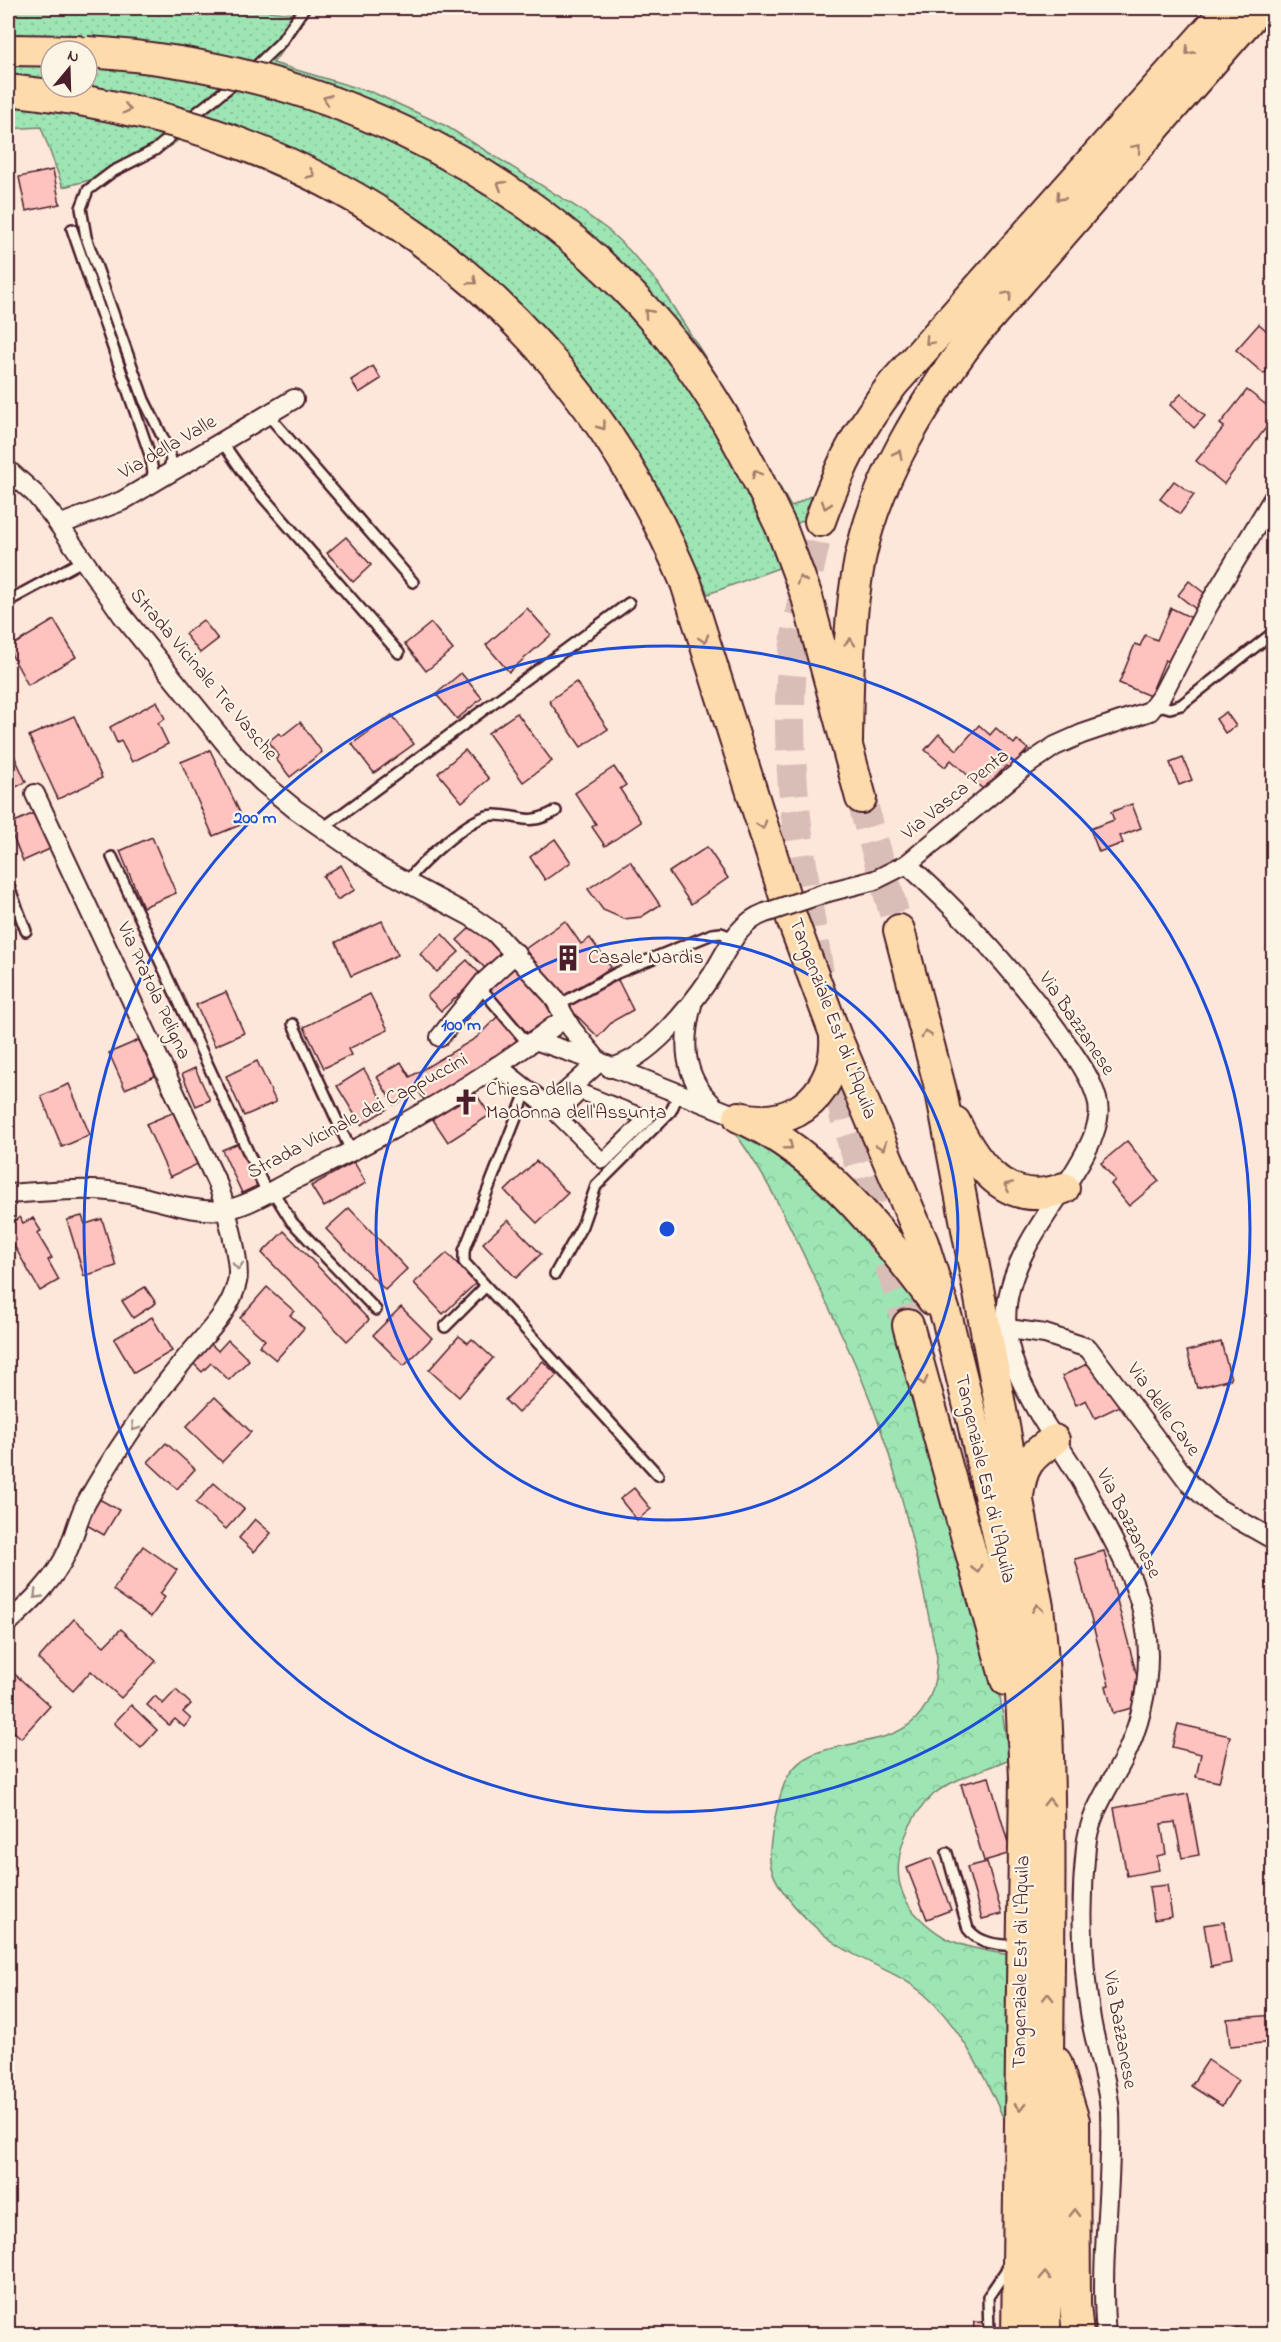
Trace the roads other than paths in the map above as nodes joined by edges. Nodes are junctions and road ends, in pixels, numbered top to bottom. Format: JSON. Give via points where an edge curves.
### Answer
{"nodes":[{"id":1,"x":304,"y":8,"type":"edge"},
{"id":2,"x":1228,"y":8,"type":"edge"},
{"id":3,"x":1259,"y":8,"type":"edge"},
{"id":4,"x":8,"y":50,"type":"edge"},
{"id":5,"x":39,"y":50,"type":"edge"},
{"id":6,"x":99,"y":53,"type":"edge"},
{"id":7,"x":8,"y":90,"type":"edge"},
{"id":8,"x":72,"y":229,"type":"dead end"},
{"id":9,"x":294,"y":399,"type":"dead end"},
{"id":10,"x":268,"y":415,"type":"junction"},
{"id":11,"x":222,"y":442,"type":"junction"},
{"id":12,"x":8,"y":470,"type":"edge"},
{"id":13,"x":168,"y":475,"type":"junction"},
{"id":14,"x":151,"y":485,"type":"junction"},
{"id":15,"x":1274,"y":497,"type":"edge"},
{"id":16,"x":820,"y":521,"type":"tunnel mouth"},
{"id":17,"x":59,"y":525,"type":"junction"},
{"id":18,"x":82,"y":561,"type":"junction"},
{"id":19,"x":413,"y":582,"type":"dead end"},
{"id":20,"x":8,"y":600,"type":"edge"},
{"id":21,"x":629,"y":603,"type":"dead end"},
{"id":22,"x":1274,"y":632,"type":"edge"},
{"id":23,"x":399,"y":653,"type":"dead end"},
{"id":24,"x":1156,"y":704,"type":"junction"},
{"id":25,"x":847,"y":742,"type":"junction"},
{"id":26,"x":35,"y":794,"type":"dead end"},
{"id":27,"x":861,"y":798,"type":"tunnel mouth"},
{"id":28,"x":556,"y":811,"type":"dead end"},
{"id":29,"x":323,"y":828,"type":"junction"},
{"id":30,"x":112,"y":857,"type":"dead end"},
{"id":31,"x":907,"y":864,"type":"junction"},
{"id":32,"x":406,"y":883,"type":"junction"},
{"id":33,"x":8,"y":884,"type":"edge"},
{"id":34,"x":899,"y":930,"type":"tunnel mouth"},
{"id":35,"x":26,"y":931,"type":"dead end"},
{"id":36,"x":734,"y":938,"type":"junction"},
{"id":37,"x":516,"y":953,"type":"junction"},
{"id":38,"x":480,"y":987,"type":"junction"},
{"id":39,"x":693,"y":1001,"type":"junction"},
{"id":40,"x":562,"y":1011,"type":"junction"},
{"id":41,"x":292,"y":1024,"type":"dead end"},
{"id":42,"x":835,"y":1034,"type":"junction"},
{"id":43,"x":440,"y":1037,"type":"dead end"},
{"id":44,"x":532,"y":1042,"type":"junction"},
{"id":45,"x":605,"y":1065,"type":"junction"},
{"id":46,"x":497,"y":1066,"type":"junction"},
{"id":47,"x":527,"y":1090,"type":"junction"},
{"id":48,"x":941,"y":1091,"type":"junction"},
{"id":49,"x":573,"y":1093,"type":"junction"},
{"id":50,"x":679,"y":1093,"type":"junction"},
{"id":51,"x":558,"y":1106,"type":"junction"},
{"id":52,"x":727,"y":1112,"type":"junction"},
{"id":53,"x":631,"y":1142,"type":"junction"},
{"id":54,"x":351,"y":1151,"type":"junction"},
{"id":55,"x":1064,"y":1188,"type":"junction"},
{"id":56,"x":270,"y":1192,"type":"junction"},
{"id":57,"x":8,"y":1194,"type":"edge"},
{"id":58,"x":225,"y":1210,"type":"junction"},
{"id":59,"x":555,"y":1274,"type":"dead end"},
{"id":60,"x":485,"y":1287,"type":"junction"},
{"id":61,"x":376,"y":1310,"type":"dead end"},
{"id":62,"x":948,"y":1322,"type":"junction"},
{"id":63,"x":909,"y":1324,"type":"tunnel mouth"},
{"id":64,"x":445,"y":1327,"type":"dead end"},
{"id":65,"x":1008,"y":1329,"type":"junction"},
{"id":66,"x":1054,"y":1440,"type":"junction"},
{"id":67,"x":658,"y":1475,"type":"dead end"},
{"id":68,"x":1017,"y":1502,"type":"junction"},
{"id":69,"x":1274,"y":1540,"type":"edge"},
{"id":70,"x":8,"y":1623,"type":"edge"},
{"id":71,"x":1025,"y":1778,"type":"junction"},
{"id":72,"x":947,"y":1853,"type":"dead end"},
{"id":73,"x":1023,"y":1946,"type":"junction"},
{"id":74,"x":1048,"y":2040,"type":"junction"},
{"id":75,"x":1017,"y":2254,"type":"junction"},
{"id":76,"x":989,"y":2334,"type":"edge"},
{"id":77,"x":1017,"y":2334,"type":"edge"},
{"id":78,"x":1044,"y":2334,"type":"edge"},
{"id":79,"x":1078,"y":2334,"type":"edge"},
{"id":80,"x":1106,"y":2334,"type":"edge"}],
"edges":[{"from":1,"to":13,"type":"lane","via":[[264,61],[195,111],[163,144],[106,176],[82,200],[86,237],[144,400],[170,452]]},
{"from":2,"to":16,"type":"highway","one_way":true,"via":[[893,384],[838,469]]},
{"from":25,"to":3,"type":"highway","one_way":true,"via":[[848,655],[860,557],[891,468],[912,426],[973,336]]},
{"from":4,"to":5,"type":"highway"},
{"from":25,"to":6,"type":"highway","one_way":true,"bridge":true,"via":[[807,597],[781,527],[730,427],[664,331],[591,255],[507,189],[395,126],[306,92],[185,62]]},
{"from":7,"to":42,"type":"highway","name":"Tangenziale Est di L'Aquila","one_way":true,"bridge":true,"via":[[102,103],[208,131],[329,182],[442,255],[535,341],[597,418],[663,529],[686,583],[792,919]]},
{"from":8,"to":14,"type":"lane","via":[[150,455]]},
{"from":9,"to":10,"type":"street","name":"Via della Valle"},
{"from":10,"to":11,"type":"street","name":"Via della Valle"},
{"from":10,"to":19,"type":"lane"},
{"from":11,"to":13,"type":"street","name":"Via della Valle"},
{"from":11,"to":23,"type":"lane","via":[[250,482]]},
{"from":12,"to":17,"type":"street","name":"Strada Vicinale Tre Vasche","via":[[35,494]]},
{"from":13,"to":14,"type":"street","name":"Via della Valle"},
{"from":14,"to":17,"type":"street","name":"Via della Valle","via":[[110,507]]},
{"from":15,"to":24,"type":"street","via":[[1208,606]]},
{"from":17,"to":18,"type":"street","name":"Strada Vicinale Tre Vasche"},
{"from":18,"to":20,"type":"lane"},
{"from":18,"to":29,"type":"street","name":"Strada Vicinale Tre Vasche","via":[[234,754],[276,795]]},
{"from":21,"to":29,"type":"lane"},
{"from":22,"to":24,"type":"lane","via":[[1181,705],[1170,708]]},
{"from":24,"to":31,"type":"street","name":"Via Vasca Penta","via":[[1145,713],[1074,737],[1041,755]]},
{"from":25,"to":27,"type":"highway"},
{"from":26,"to":58,"type":"street","name":"Via Pratola Peligna","via":[[218,1185]]},
{"from":28,"to":32,"type":"lane","via":[[530,821],[496,815],[482,818],[428,856]]},
{"from":29,"to":32,"type":"street","name":"Strada Vicinale Tre Vasche"},
{"from":30,"to":56,"type":"lane"},
{"from":31,"to":36,"type":"street","name":"Via Vasca Penta","bridge":true,"via":[[875,880],[765,913],[748,921]]},
{"from":31,"to":55,"type":"street","name":"Via Bazzanese","via":[[1014,973],[1067,1044],[1093,1088],[1099,1112],[1095,1132]]},
{"from":32,"to":37,"type":"street","name":"Strada Vicinale Tre Vasche","via":[[487,926]]},
{"from":33,"to":35,"type":"lane"},
{"from":48,"to":34,"type":"highway","name":"Tangenziale Est di L'Aquila","one_way":true},
{"from":36,"to":39,"type":"street","name":"Via Vasca Penta"},
{"from":36,"to":40,"type":"lane","via":[[712,934],[617,973]]},
{"from":37,"to":38,"type":"street"},
{"from":37,"to":40,"type":"street","name":"Strada Vicinale Tre Vasche"},
{"from":38,"to":43,"type":"street"},
{"from":38,"to":44,"type":"lane"},
{"from":39,"to":45,"type":"street","name":"Via Vasca Penta","via":[[653,1043],[618,1065]]},
{"from":39,"to":52,"type":"street","via":[[685,1037],[688,1066],[697,1087]]},
{"from":40,"to":44,"type":"street","name":"Strada Vicinale dei Cappuccini"},
{"from":40,"to":45,"type":"street","name":"Strada Vicinale Tre Vasche"},
{"from":41,"to":54,"type":"lane"},
{"from":42,"to":52,"type":"highway","via":[[833,1068],[813,1100],[778,1118],[758,1120]]},
{"from":42,"to":62,"type":"highway","name":"Tangenziale Est di L'Aquila","one_way":true,"via":[[920,1236]]},
{"from":44,"to":45,"type":"street"},
{"from":44,"to":46,"type":"street","name":"Strada Vicinale dei Cappuccini"},
{"from":45,"to":49,"type":"street","name":"Via Vasca Penta"},
{"from":45,"to":50,"type":"street"},
{"from":46,"to":47,"type":"street"},
{"from":46,"to":54,"type":"street","name":"Strada Vicinale dei Cappuccini"},
{"from":47,"to":51,"type":"street","via":[[549,1107]]},
{"from":47,"to":60,"type":"lane","via":[[463,1253],[465,1263]]},
{"from":55,"to":48,"type":"highway","one_way":true,"via":[[1036,1194],[999,1182],[974,1156]]},
{"from":48,"to":68,"type":"highway","name":"Tangenziale Est di L'Aquila"},
{"from":49,"to":51,"type":"street","name":"Via Vasca Penta"},
{"from":49,"to":53,"type":"street","via":[[581,1092],[647,1118]]},
{"from":50,"to":52,"type":"street"},
{"from":50,"to":53,"type":"lane","via":[[672,1110]]},
{"from":51,"to":53,"type":"street","via":[[557,1115],[603,1161]]},
{"from":52,"to":62,"type":"highway","one_way":true,"via":[[781,1139],[859,1210],[906,1264]]},
{"from":53,"to":59,"type":"lane","via":[[596,1186],[582,1226]]},
{"from":54,"to":56,"type":"street","name":"Strada Vicinale dei Cappuccini"},
{"from":55,"to":65,"type":"street","name":"Via Bazzanese","via":[[1013,1277],[1007,1305]]},
{"from":56,"to":58,"type":"street","name":"Strada Vicinale dei Cappuccini"},
{"from":56,"to":61,"type":"lane","via":[[286,1216]]},
{"from":57,"to":58,"type":"street","via":[[107,1191]]},
{"from":58,"to":70,"type":"street","one_way":true,"via":[[239,1265],[229,1304],[111,1461],[84,1507],[55,1572]]},
{"from":60,"to":64,"type":"lane"},
{"from":60,"to":67,"type":"lane"},
{"from":62,"to":71,"type":"highway","name":"Tangenziale Est di L'Aquila","via":[[973,1422],[1020,1653]]},
{"from":63,"to":71,"type":"highway","one_way":true,"via":[[991,1622]]},
{"from":65,"to":66,"type":"street","name":"Via Bazzanese","via":[[1018,1375]]},
{"from":65,"to":69,"type":"street","name":"Via delle Cave","via":[[1045,1334],[1088,1348],[1190,1484],[1209,1502]]},
{"from":66,"to":68,"type":"highway","via":[[1034,1453],[1027,1463],[1021,1474]]},
{"from":66,"to":80,"type":"street","name":"Via Bazzanese","via":[[1131,1574],[1143,1606],[1148,1649],[1141,1710],[1126,1753],[1098,1803],[1085,1852],[1086,1984],[1110,2112],[1104,2257]]},
{"from":74,"to":68,"type":"highway","name":"Tangenziale Est di L'Aquila","one_way":true,"via":[[1046,1680],[1038,1607]]},
{"from":71,"to":73,"type":"highway","name":"Tangenziale Est di L'Aquila"},
{"from":72,"to":73,"type":"lane","via":[[965,1924],[972,1934],[988,1943]]},
{"from":73,"to":75,"type":"highway","name":"Tangenziale Est di L'Aquila","one_way":true},
{"from":78,"to":74,"type":"highway","name":"Tangenziale Est di L'Aquila","one_way":true},
{"from":79,"to":74,"type":"highway","one_way":true,"via":[[1074,2121]]},
{"from":75,"to":76,"type":"lane","via":[[988,2297]]},
{"from":75,"to":77,"type":"highway","name":"Tangenziale Est di L'Aquila"}]}
